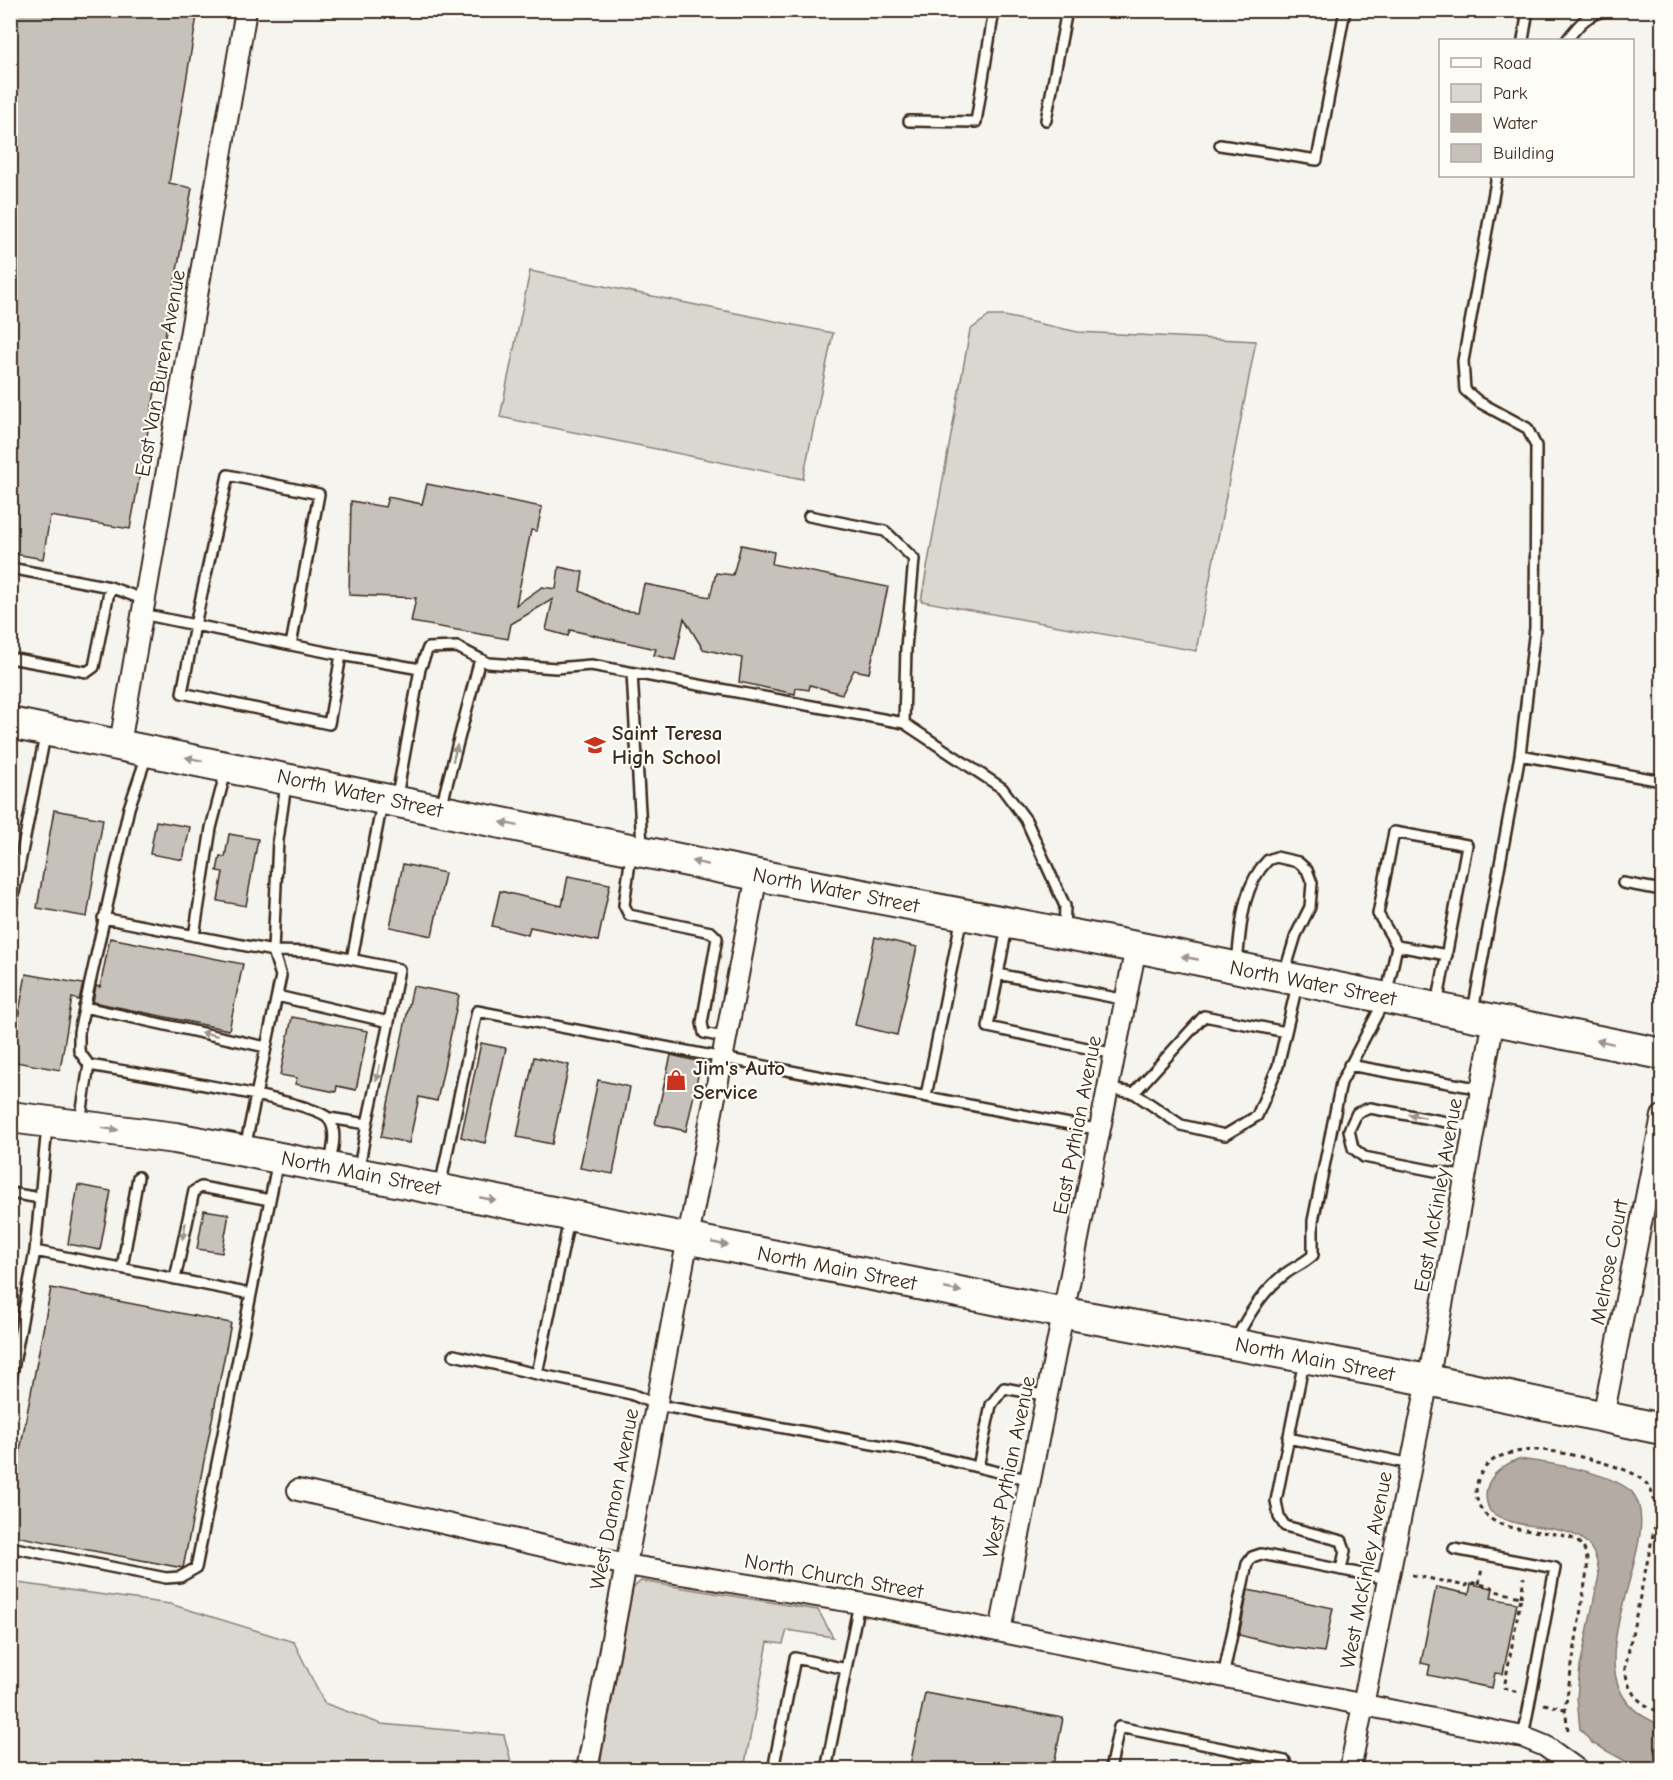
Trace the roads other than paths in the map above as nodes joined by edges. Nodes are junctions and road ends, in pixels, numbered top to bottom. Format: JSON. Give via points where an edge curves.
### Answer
{"nodes":[{"id":1,"x":246,"y":10,"type":"edge"},
{"id":2,"x":994,"y":10,"type":"edge"},
{"id":3,"x":1067,"y":10,"type":"edge"},
{"id":4,"x":1345,"y":10,"type":"edge"},
{"id":5,"x":1528,"y":10,"type":"edge"},
{"id":6,"x":1609,"y":10,"type":"edge"},
{"id":7,"x":1523,"y":39,"type":"edge"},
{"id":8,"x":1568,"y":39,"type":"edge"},
{"id":9,"x":1046,"y":120,"type":"dead end"},
{"id":10,"x":909,"y":121,"type":"dead end"},
{"id":11,"x":1220,"y":145,"type":"dead end"},
{"id":12,"x":1497,"y":177,"type":"edge"},
{"id":13,"x":809,"y":516,"type":"dead end"},
{"id":14,"x":10,"y":568,"type":"edge"},
{"id":15,"x":110,"y":587,"type":"junction"},
{"id":16,"x":144,"y":607,"type":"junction"},
{"id":17,"x":195,"y":625,"type":"junction"},
{"id":18,"x":291,"y":645,"type":"junction"},
{"id":19,"x":341,"y":655,"type":"junction"},
{"id":20,"x":10,"y":658,"type":"edge"},
{"id":21,"x":480,"y":659,"type":"junction"},
{"id":22,"x":420,"y":669,"type":"junction"},
{"id":23,"x":632,"y":673,"type":"junction"},
{"id":24,"x":10,"y":723,"type":"edge"},
{"id":25,"x":904,"y":723,"type":"junction"},
{"id":26,"x":46,"y":730,"type":"junction"},
{"id":27,"x":120,"y":744,"type":"junction"},
{"id":28,"x":149,"y":750,"type":"junction"},
{"id":29,"x":1520,"y":755,"type":"junction"},
{"id":30,"x":227,"y":766,"type":"junction"},
{"id":31,"x":287,"y":778,"type":"junction"},
{"id":32,"x":1662,"y":781,"type":"edge"},
{"id":33,"x":390,"y":799,"type":"junction"},
{"id":34,"x":441,"y":810,"type":"junction"},
{"id":35,"x":637,"y":850,"type":"junction"},
{"id":36,"x":757,"y":875,"type":"junction"},
{"id":37,"x":1623,"y":882,"type":"dead end"},
{"id":38,"x":1662,"y":890,"type":"edge"},
{"id":39,"x":10,"y":913,"type":"edge"},
{"id":40,"x":962,"y":914,"type":"junction"},
{"id":41,"x":103,"y":918,"type":"junction"},
{"id":42,"x":1008,"y":923,"type":"junction"},
{"id":43,"x":1064,"y":933,"type":"junction"},
{"id":44,"x":194,"y":936,"type":"junction"},
{"id":45,"x":1397,"y":946,"type":"junction"},
{"id":46,"x":1136,"y":947,"type":"junction"},
{"id":47,"x":273,"y":951,"type":"junction"},
{"id":48,"x":1447,"y":955,"type":"junction"},
{"id":49,"x":352,"y":959,"type":"junction"},
{"id":50,"x":1237,"y":967,"type":"junction"},
{"id":51,"x":998,"y":974,"type":"junction"},
{"id":52,"x":1291,"y":978,"type":"junction"},
{"id":53,"x":277,"y":996,"type":"junction"},
{"id":54,"x":1386,"y":998,"type":"junction"},
{"id":55,"x":1126,"y":1000,"type":"junction"},
{"id":56,"x":84,"y":1007,"type":"junction"},
{"id":57,"x":1437,"y":1007,"type":"junction"},
{"id":58,"x":1483,"y":1017,"type":"junction"},
{"id":59,"x":388,"y":1022,"type":"junction"},
{"id":60,"x":1286,"y":1032,"type":"junction"},
{"id":61,"x":727,"y":1038,"type":"junction"},
{"id":62,"x":266,"y":1047,"type":"junction"},
{"id":63,"x":1115,"y":1054,"type":"junction"},
{"id":64,"x":1662,"y":1054,"type":"edge"},
{"id":65,"x":723,"y":1058,"type":"junction"},
{"id":66,"x":89,"y":1065,"type":"junction"},
{"id":67,"x":1349,"y":1065,"type":"junction"},
{"id":68,"x":1108,"y":1089,"type":"junction"},
{"id":69,"x":1482,"y":1089,"type":"junction"},
{"id":70,"x":1134,"y":1093,"type":"junction"},
{"id":71,"x":256,"y":1095,"type":"junction"},
{"id":72,"x":926,"y":1096,"type":"junction"},
{"id":73,"x":1662,"y":1116,"type":"edge"},
{"id":74,"x":10,"y":1117,"type":"edge"},
{"id":75,"x":329,"y":1118,"type":"junction"},
{"id":76,"x":48,"y":1121,"type":"junction"},
{"id":77,"x":368,"y":1124,"type":"junction"},
{"id":78,"x":80,"y":1125,"type":"junction"},
{"id":79,"x":1332,"y":1126,"type":"junction"},
{"id":80,"x":1474,"y":1127,"type":"junction"},
{"id":81,"x":1101,"y":1130,"type":"junction"},
{"id":82,"x":1349,"y":1130,"type":"junction"},
{"id":83,"x":244,"y":1151,"type":"junction"},
{"id":84,"x":279,"y":1157,"type":"junction"},
{"id":85,"x":344,"y":1170,"type":"junction"},
{"id":86,"x":138,"y":1177,"type":"dead end"},
{"id":87,"x":1465,"y":1177,"type":"junction"},
{"id":88,"x":440,"y":1189,"type":"junction"},
{"id":89,"x":10,"y":1193,"type":"edge"},
{"id":90,"x":40,"y":1198,"type":"junction"},
{"id":91,"x":270,"y":1200,"type":"junction"},
{"id":92,"x":570,"y":1215,"type":"junction"},
{"id":93,"x":689,"y":1238,"type":"junction"},
{"id":94,"x":35,"y":1251,"type":"junction"},
{"id":95,"x":122,"y":1268,"type":"junction"},
{"id":96,"x":175,"y":1279,"type":"junction"},
{"id":97,"x":251,"y":1294,"type":"junction"},
{"id":98,"x":1065,"y":1313,"type":"junction"},
{"id":99,"x":1234,"y":1344,"type":"junction"},
{"id":100,"x":454,"y":1355,"type":"dead end"},
{"id":101,"x":1305,"y":1357,"type":"junction"},
{"id":102,"x":537,"y":1374,"type":"junction"},
{"id":103,"x":1428,"y":1380,"type":"junction"},
{"id":104,"x":10,"y":1385,"type":"edge"},
{"id":105,"x":1048,"y":1396,"type":"junction"},
{"id":106,"x":657,"y":1405,"type":"junction"},
{"id":107,"x":1603,"y":1417,"type":"junction"},
{"id":108,"x":1662,"y":1429,"type":"edge"},
{"id":109,"x":1288,"y":1438,"type":"junction"},
{"id":110,"x":1412,"y":1464,"type":"junction"},
{"id":111,"x":978,"y":1467,"type":"junction"},
{"id":112,"x":1031,"y":1480,"type":"junction"},
{"id":113,"x":298,"y":1490,"type":"dead end"},
{"id":114,"x":10,"y":1547,"type":"edge"},
{"id":115,"x":1454,"y":1549,"type":"dead end"},
{"id":116,"x":626,"y":1565,"type":"junction"},
{"id":117,"x":1341,"y":1570,"type":"junction"},
{"id":118,"x":1388,"y":1579,"type":"junction"},
{"id":119,"x":859,"y":1603,"type":"junction"},
{"id":120,"x":1000,"y":1631,"type":"junction"},
{"id":121,"x":846,"y":1669,"type":"junction"},
{"id":122,"x":1223,"y":1677,"type":"junction"},
{"id":123,"x":1363,"y":1705,"type":"junction"},
{"id":124,"x":1524,"y":1737,"type":"junction"},
{"id":125,"x":587,"y":1770,"type":"edge"},
{"id":126,"x":773,"y":1770,"type":"edge"},
{"id":127,"x":826,"y":1770,"type":"edge"},
{"id":128,"x":1110,"y":1770,"type":"edge"},
{"id":129,"x":1283,"y":1770,"type":"edge"},
{"id":130,"x":1350,"y":1770,"type":"edge"},
{"id":131,"x":1578,"y":1770,"type":"edge"}],
"edges":[{"from":1,"to":16,"type":"street","name":"East Van Buren Avenue"},
{"from":2,"to":10,"type":"lane","via":[[976,122]]},
{"from":3,"to":9,"type":"lane"},
{"from":4,"to":11,"type":"lane","via":[[1317,160]]},
{"from":5,"to":7,"type":"lane"},
{"from":6,"to":8,"type":"lane","via":[[1581,21]]},
{"from":12,"to":29,"type":"lane","via":[[1463,361],[1465,390],[1527,428],[1536,446],[1535,627]]},
{"from":13,"to":25,"type":"lane","via":[[885,531],[914,559]]},
{"from":14,"to":15,"type":"lane"},
{"from":15,"to":16,"type":"lane"},
{"from":15,"to":20,"type":"lane","via":[[94,667],[87,672]]},
{"from":16,"to":17,"type":"lane"},
{"from":16,"to":27,"type":"street","name":"East Van Buren Avenue"},
{"from":17,"to":18,"type":"lane"},
{"from":17,"to":18,"type":"lane","via":[[228,475],[240,477],[318,494]]},
{"from":17,"to":19,"type":"lane","via":[[182,693],[329,724]]},
{"from":18,"to":19,"type":"lane"},
{"from":19,"to":22,"type":"lane"},
{"from":21,"to":22,"type":"lane","via":[[457,647],[428,648]]},
{"from":21,"to":23,"type":"lane","via":[[488,663],[556,668],[591,665]]},
{"from":34,"to":21,"type":"lane","one_way":true},
{"from":22,"to":33,"type":"lane"},
{"from":23,"to":25,"type":"lane"},
{"from":23,"to":35,"type":"lane"},
{"from":24,"to":26,"type":"main road","name":"North Water Street"},
{"from":25,"to":43,"type":"lane","via":[[1002,788],[1026,820],[1065,906]]},
{"from":26,"to":27,"type":"main road","name":"North Water Street"},
{"from":26,"to":39,"type":"lane"},
{"from":27,"to":28,"type":"main road","name":"North Water Street"},
{"from":30,"to":28,"type":"main road","name":"North Water Street","one_way":true},
{"from":28,"to":41,"type":"lane","via":[[129,808]]},
{"from":29,"to":32,"type":"lane"},
{"from":29,"to":58,"type":"lane"},
{"from":30,"to":31,"type":"main road","name":"North Water Street"},
{"from":30,"to":44,"type":"lane","via":[[211,828]]},
{"from":31,"to":33,"type":"main road","name":"North Water Street"},
{"from":31,"to":47,"type":"lane","via":[[278,840]]},
{"from":33,"to":34,"type":"main road","name":"North Water Street"},
{"from":33,"to":49,"type":"lane"},
{"from":35,"to":34,"type":"main road","name":"North Water Street","one_way":true},
{"from":36,"to":35,"type":"main road","name":"North Water Street","one_way":true},
{"from":35,"to":61,"type":"lane","via":[[624,905],[629,915],[711,932],[717,938],[702,1023],[704,1033]]},
{"from":36,"to":40,"type":"main road","name":"North Water Street"},
{"from":36,"to":61,"type":"street","name":"West Damon Avenue"},
{"from":37,"to":38,"type":"lane"},
{"from":40,"to":42,"type":"main road","name":"North Water Street"},
{"from":40,"to":72,"type":"lane"},
{"from":41,"to":44,"type":"lane"},
{"from":41,"to":56,"type":"lane"},
{"from":42,"to":43,"type":"main road","name":"North Water Street"},
{"from":42,"to":51,"type":"lane"},
{"from":43,"to":46,"type":"main road","name":"North Water Street"},
{"from":44,"to":47,"type":"lane"},
{"from":45,"to":48,"type":"lane"},
{"from":45,"to":48,"type":"lane","via":[[1378,914],[1394,832],[1467,845]]},
{"from":45,"to":54,"type":"lane"},
{"from":50,"to":46,"type":"main road","name":"North Water Street","one_way":true},
{"from":46,"to":55,"type":"street","name":"East Pythian Avenue"},
{"from":47,"to":49,"type":"lane","via":[[316,952]]},
{"from":47,"to":53,"type":"lane","via":[[281,976]]},
{"from":48,"to":57,"type":"lane"},
{"from":49,"to":59,"type":"lane","via":[[399,969]]},
{"from":50,"to":52,"type":"main road","name":"North Water Street"},
{"from":50,"to":52,"type":"lane","via":[[1242,918],[1253,879],[1268,860],[1285,858],[1299,862],[1307,870],[1313,893]]},
{"from":51,"to":55,"type":"lane"},
{"from":51,"to":63,"type":"lane","via":[[988,1027]]},
{"from":52,"to":54,"type":"main road","name":"North Water Street"},
{"from":52,"to":60,"type":"lane"},
{"from":53,"to":59,"type":"lane"},
{"from":53,"to":62,"type":"lane"},
{"from":54,"to":57,"type":"main road","name":"North Water Street"},
{"from":54,"to":67,"type":"lane"},
{"from":55,"to":63,"type":"street","name":"East Pythian Avenue"},
{"from":62,"to":56,"type":"lane","one_way":true},
{"from":56,"to":66,"type":"lane","via":[[79,1051]]},
{"from":57,"to":58,"type":"main road","name":"North Water Street"},
{"from":64,"to":58,"type":"main road","name":"North Water Street","one_way":true},
{"from":58,"to":69,"type":"street","name":"East McKinley Avenue"},
{"from":59,"to":77,"type":"lane","one_way":true},
{"from":60,"to":70,"type":"lane","via":[[1204,1016]]},
{"from":60,"to":70,"type":"lane","via":[[1278,1066],[1257,1116],[1225,1135],[1181,1125]]},
{"from":61,"to":65,"type":"street","name":"West Damon Avenue"},
{"from":62,"to":71,"type":"lane"},
{"from":63,"to":68,"type":"street","name":"East Pythian Avenue"},
{"from":65,"to":72,"type":"lane"},
{"from":65,"to":88,"type":"lane","via":[[477,1011]]},
{"from":65,"to":93,"type":"street","name":"West Damon Avenue"},
{"from":66,"to":71,"type":"lane"},
{"from":66,"to":78,"type":"lane"},
{"from":67,"to":69,"type":"lane"},
{"from":67,"to":79,"type":"lane"},
{"from":68,"to":70,"type":"lane"},
{"from":68,"to":81,"type":"street","name":"East Pythian Avenue"},
{"from":69,"to":80,"type":"street","name":"East McKinley Avenue"},
{"from":71,"to":75,"type":"lane","via":[[319,1111]]},
{"from":71,"to":83,"type":"lane"},
{"from":72,"to":81,"type":"lane"},
{"from":73,"to":107,"type":"street","name":"Melrose Court"},
{"from":74,"to":76,"type":"main road","name":"North Main Street"},
{"from":75,"to":77,"type":"lane"},
{"from":75,"to":85,"type":"lane"},
{"from":76,"to":78,"type":"main road","name":"North Main Street"},
{"from":76,"to":90,"type":"lane"},
{"from":77,"to":85,"type":"lane"},
{"from":78,"to":83,"type":"main road","name":"North Main Street","one_way":true},
{"from":79,"to":82,"type":"lane"},
{"from":79,"to":99,"type":"lane","via":[[1313,1221],[1313,1255],[1265,1292]]},
{"from":80,"to":82,"type":"lane","one_way":true,"via":[[1370,1108],[1357,1113]]},
{"from":80,"to":87,"type":"street","name":"East McKinley Avenue"},
{"from":81,"to":98,"type":"street","name":"East Pythian Avenue"},
{"from":82,"to":87,"type":"lane","via":[[1353,1148],[1364,1157]]},
{"from":83,"to":84,"type":"main road","name":"North Main Street"},
{"from":84,"to":85,"type":"main road","name":"North Main Street"},
{"from":84,"to":91,"type":"lane"},
{"from":85,"to":88,"type":"main road","name":"North Main Street"},
{"from":86,"to":95,"type":"lane"},
{"from":87,"to":103,"type":"street","name":"East McKinley Avenue"},
{"from":88,"to":92,"type":"main road","name":"North Main Street","one_way":true},
{"from":89,"to":90,"type":"lane"},
{"from":90,"to":94,"type":"lane"},
{"from":91,"to":96,"type":"lane","one_way":true,"via":[[201,1187],[194,1191]]},
{"from":91,"to":97,"type":"lane"},
{"from":92,"to":93,"type":"main road","name":"North Main Street"},
{"from":92,"to":102,"type":"lane"},
{"from":93,"to":98,"type":"main road","name":"North Main Street","one_way":true},
{"from":93,"to":106,"type":"street","name":"West Damon Avenue"},
{"from":94,"to":95,"type":"lane"},
{"from":94,"to":104,"type":"lane"},
{"from":95,"to":96,"type":"lane"},
{"from":96,"to":97,"type":"lane"},
{"from":97,"to":114,"type":"lane","via":[[196,1568],[180,1577],[166,1578]]},
{"from":98,"to":99,"type":"main road","name":"North Main Street"},
{"from":98,"to":105,"type":"street","name":"West Pythian Avenue"},
{"from":99,"to":101,"type":"main road","name":"North Main Street"},
{"from":100,"to":102,"type":"lane"},
{"from":101,"to":103,"type":"main road","name":"North Main Street"},
{"from":101,"to":109,"type":"lane"},
{"from":102,"to":106,"type":"lane","via":[[632,1394]]},
{"from":103,"to":107,"type":"main road","name":"North Main Street"},
{"from":103,"to":110,"type":"street","name":"West McKinley Avenue"},
{"from":105,"to":111,"type":"lane","via":[[1004,1388],[991,1405]]},
{"from":105,"to":112,"type":"street","name":"West Pythian Avenue"},
{"from":106,"to":111,"type":"lane","via":[[911,1451]]},
{"from":106,"to":116,"type":"street","name":"West Damon Avenue"},
{"from":107,"to":108,"type":"main road","name":"North Main Street"},
{"from":109,"to":110,"type":"lane"},
{"from":109,"to":117,"type":"lane","via":[[1276,1501],[1279,1517],[1285,1526],[1342,1541],[1345,1551]]},
{"from":110,"to":118,"type":"street","name":"West McKinley Avenue"},
{"from":111,"to":112,"type":"lane"},
{"from":112,"to":120,"type":"street","name":"West Pythian Avenue"},
{"from":113,"to":116,"type":"street","name":"North Church Street"},
{"from":115,"to":124,"type":"lane","via":[[1555,1568]]},
{"from":116,"to":119,"type":"street","name":"North Church Street"},
{"from":116,"to":125,"type":"street","name":"West Damon Avenue"},
{"from":117,"to":118,"type":"lane"},
{"from":117,"to":122,"type":"lane","via":[[1261,1554],[1252,1557],[1247,1564]]},
{"from":118,"to":123,"type":"street","name":"West McKinley Avenue"},
{"from":119,"to":120,"type":"street","name":"North Church Street"},
{"from":119,"to":121,"type":"lane"},
{"from":120,"to":122,"type":"street","name":"North Church Street"},
{"from":121,"to":126,"type":"lane","via":[[795,1658]]},
{"from":121,"to":127,"type":"lane"},
{"from":122,"to":123,"type":"street","name":"North Church Street"},
{"from":123,"to":124,"type":"street","name":"North Church Street"},
{"from":123,"to":130,"type":"street","name":"West McKinley Avenue"},
{"from":124,"to":131,"type":"street","name":"North Church Street","via":[[1545,1746]]},
{"from":128,"to":129,"type":"lane","via":[[1119,1727],[1285,1761]]}]}
